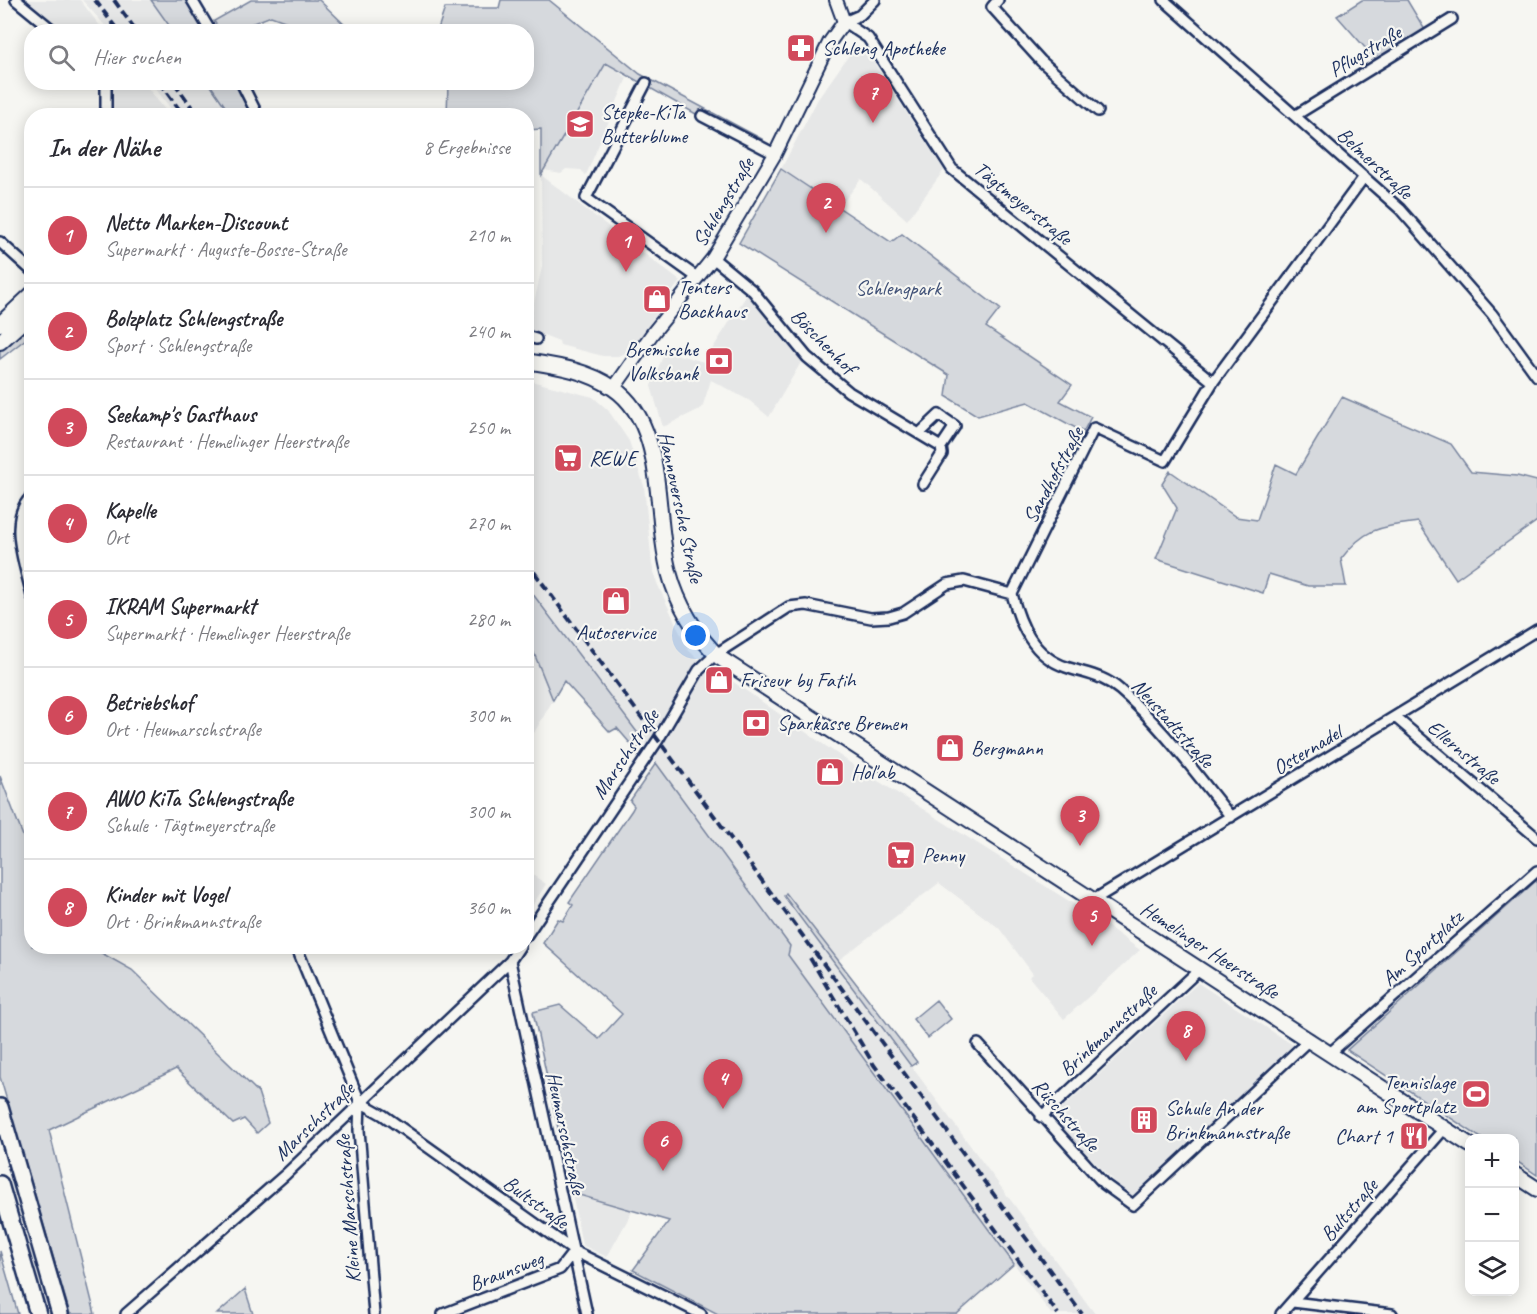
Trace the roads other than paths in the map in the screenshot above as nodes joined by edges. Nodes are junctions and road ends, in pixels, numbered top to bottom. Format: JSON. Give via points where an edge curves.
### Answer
{"nodes":[{"id":1,"x":16,"y":0,"type":"edge"},
{"id":2,"x":192,"y":0,"type":"edge"},
{"id":3,"x":836,"y":0,"type":"edge"},
{"id":4,"x":875,"y":0,"type":"edge"},
{"id":5,"x":998,"y":0,"type":"edge"},
{"id":6,"x":1164,"y":0,"type":"edge"},
{"id":7,"x":1452,"y":19,"type":"dead end"},
{"id":8,"x":844,"y":22,"type":"junction"},
{"id":9,"x":45,"y":24,"type":"edge"},
{"id":10,"x":207,"y":24,"type":"edge"},
{"id":11,"x":645,"y":83,"type":"dead end"},
{"id":12,"x":106,"y":90,"type":"edge"},
{"id":13,"x":245,"y":90,"type":"edge"},
{"id":14,"x":106,"y":108,"type":"edge"},
{"id":15,"x":254,"y":108,"type":"edge"},
{"id":16,"x":1098,"y":111,"type":"dead end"},
{"id":17,"x":1296,"y":115,"type":"junction"},
{"id":18,"x":702,"y":116,"type":"dead end"},
{"id":19,"x":775,"y":154,"type":"junction"},
{"id":20,"x":1364,"y":177,"type":"junction"},
{"id":21,"x":0,"y":242,"type":"edge"},
{"id":22,"x":713,"y":258,"type":"junction"},
{"id":23,"x":24,"y":264,"type":"edge"},
{"id":24,"x":698,"y":278,"type":"junction"},
{"id":25,"x":24,"y":302,"type":"edge"},
{"id":26,"x":24,"y":320,"type":"edge"},
{"id":27,"x":0,"y":324,"type":"edge"},
{"id":28,"x":0,"y":342,"type":"edge"},
{"id":29,"x":534,"y":361,"type":"edge"},
{"id":30,"x":1537,"y":376,"type":"edge"},
{"id":31,"x":1213,"y":382,"type":"junction"},
{"id":32,"x":614,"y":388,"type":"junction"},
{"id":33,"x":919,"y":434,"type":"junction"},
{"id":34,"x":941,"y":447,"type":"junction"},
{"id":35,"x":923,"y":484,"type":"dead end"},
{"id":36,"x":24,"y":505,"type":"edge"},
{"id":37,"x":24,"y":554,"type":"edge"},
{"id":38,"x":1012,"y":594,"type":"junction"},
{"id":39,"x":1537,"y":630,"type":"edge"},
{"id":40,"x":716,"y":654,"type":"junction"},
{"id":41,"x":1395,"y":717,"type":"junction"},
{"id":42,"x":1231,"y":817,"type":"junction"},
{"id":43,"x":1537,"y":838,"type":"edge"},
{"id":44,"x":1537,"y":871,"type":"edge"},
{"id":45,"x":1095,"y":900,"type":"junction"},
{"id":46,"x":534,"y":924,"type":"edge"},
{"id":47,"x":299,"y":954,"type":"edge"},
{"id":48,"x":514,"y":954,"type":"edge"},
{"id":49,"x":510,"y":960,"type":"junction"},
{"id":50,"x":1200,"y":969,"type":"junction"},
{"id":51,"x":1310,"y":1039,"type":"junction"},
{"id":52,"x":978,"y":1044,"type":"dead end"},
{"id":53,"x":1330,"y":1053,"type":"junction"},
{"id":54,"x":360,"y":1102,"type":"junction"},
{"id":55,"x":0,"y":1107,"type":"edge"},
{"id":56,"x":1041,"y":1117,"type":"junction"},
{"id":57,"x":1444,"y":1129,"type":"junction"},
{"id":58,"x":1465,"y":1142,"type":"edge"},
{"id":59,"x":1519,"y":1177,"type":"edge"},
{"id":60,"x":0,"y":1184,"type":"edge"},
{"id":61,"x":1537,"y":1189,"type":"edge"},
{"id":62,"x":0,"y":1218,"type":"edge"},
{"id":63,"x":574,"y":1251,"type":"junction"},
{"id":64,"x":1293,"y":1302,"type":"junction"},
{"id":65,"x":29,"y":1314,"type":"edge"},
{"id":66,"x":38,"y":1314,"type":"edge"},
{"id":67,"x":60,"y":1314,"type":"edge"},
{"id":68,"x":126,"y":1314,"type":"edge"},
{"id":69,"x":374,"y":1314,"type":"edge"},
{"id":70,"x":443,"y":1314,"type":"edge"},
{"id":71,"x":587,"y":1314,"type":"edge"},
{"id":72,"x":701,"y":1314,"type":"edge"},
{"id":73,"x":1281,"y":1314,"type":"edge"},
{"id":74,"x":1389,"y":1314,"type":"edge"}],
"edges":[{"from":1,"to":9,"type":"street"},
{"from":2,"to":10,"type":"street"},
{"from":3,"to":8,"type":"street"},
{"from":4,"to":8,"type":"street","via":[[860,15]]},
{"from":5,"to":16,"type":"street","via":[[992,7],[1041,61]]},
{"from":6,"to":17,"type":"street","name":"Belmerstraße"},
{"from":7,"to":17,"type":"street","name":"Pflugstraße"},
{"from":8,"to":19,"type":"street","name":"Schlengstraße","via":[[829,43]]},
{"from":8,"to":31,"type":"street","name":"Tägtmeyerstraße","via":[[868,38],[952,169]]},
{"from":11,"to":24,"type":"street","via":[[586,198]]},
{"from":12,"to":14,"type":"street"},
{"from":13,"to":15,"type":"street"},
{"from":17,"to":20,"type":"street","name":"Belmerstraße"},
{"from":18,"to":19,"type":"street"},
{"from":19,"to":22,"type":"street","name":"Schlengstraße"},
{"from":20,"to":30,"type":"street","name":"Belmerstraße","via":[[1400,209],[1492,314]]},
{"from":20,"to":31,"type":"street","name":"Sandhofstraße"},
{"from":21,"to":23,"type":"street"},
{"from":22,"to":24,"type":"street","name":"Schlengstraße"},
{"from":22,"to":33,"type":"street","name":"Böschenhof","via":[[753,291],[807,357],[849,392]]},
{"from":24,"to":32,"type":"street","name":"Schlengstraße"},
{"from":25,"to":27,"type":"main road"},
{"from":26,"to":28,"type":"main road"},
{"from":29,"to":32,"type":"main road","name":"Hannoversche Straße","via":[[577,369]]},
{"from":31,"to":38,"type":"street","name":"Sandhofstraße","via":[[1166,461],[1094,428]]},
{"from":32,"to":40,"type":"main road","name":"Hannoversche Straße","via":[[631,405],[653,454],[672,581],[692,623]]},
{"from":33,"to":34,"type":"street","name":"Böschenhof"},
{"from":33,"to":34,"type":"street","via":[[939,415],[955,426]]},
{"from":34,"to":35,"type":"street","via":[[942,454]]},
{"from":36,"to":37,"type":"street","via":[[19,527]]},
{"from":38,"to":40,"type":"street","via":[[964,581],[947,584],[903,613],[889,617],[871,618],[806,605],[789,607]]},
{"from":38,"to":42,"type":"street","name":"Neustadtstraße","via":[[1034,646],[1046,658],[1093,674],[1120,689]]},
{"from":39,"to":41,"type":"street","name":"Osternadel"},
{"from":40,"to":45,"type":"main road","name":"Hemelinger Heerstraße"},
{"from":40,"to":46,"type":"street","name":"Marschstraße","via":[[699,670],[658,740]]},
{"from":41,"to":42,"type":"street","name":"Osternadel"},
{"from":41,"to":43,"type":"street","name":"Ellernstraße"},
{"from":42,"to":45,"type":"street","name":"Osternadel"},
{"from":44,"to":53,"type":"street","name":"Am Sportplatz"},
{"from":45,"to":50,"type":"main road","name":"Hemelinger Heerstraße"},
{"from":47,"to":54,"type":"street"},
{"from":48,"to":49,"type":"street","name":"Marschstraße"},
{"from":49,"to":54,"type":"street","name":"Marschstraße"},
{"from":49,"to":63,"type":"street","name":"Heumarschstraße"},
{"from":50,"to":51,"type":"main road","name":"Hemelinger Heerstraße"},
{"from":50,"to":56,"type":"street","name":"Brinkmannstraße"},
{"from":51,"to":53,"type":"main road","name":"Hemelinger Heerstraße"},
{"from":51,"to":56,"type":"street","name":"Rüschstraße","via":[[1133,1205],[1104,1184]]},
{"from":52,"to":56,"type":"street","name":"Rüschstraße"},
{"from":53,"to":57,"type":"main road","name":"Hemelinger Heerstraße"},
{"from":54,"to":63,"type":"street","name":"Bultstraße"},
{"from":54,"to":68,"type":"street","name":"Marschstraße","via":[[286,1174]]},
{"from":54,"to":69,"type":"street","name":"Kleine Marschstraße"},
{"from":55,"to":67,"type":"highway"},
{"from":57,"to":58,"type":"main road","name":"Hemelinger Heerstraße"},
{"from":57,"to":64,"type":"street","name":"Bultstraße"},
{"from":59,"to":61,"type":"main road"},
{"from":60,"to":66,"type":"highway"},
{"from":62,"to":65,"type":"highway"},
{"from":63,"to":70,"type":"street","name":"Braunsweg","via":[[560,1269]]},
{"from":63,"to":71,"type":"street","name":"Heumarschstraße"},
{"from":63,"to":72,"type":"street","name":"Bultstraße"},
{"from":64,"to":73,"type":"street","name":"Bultstraße"},
{"from":64,"to":74,"type":"street"}]}
